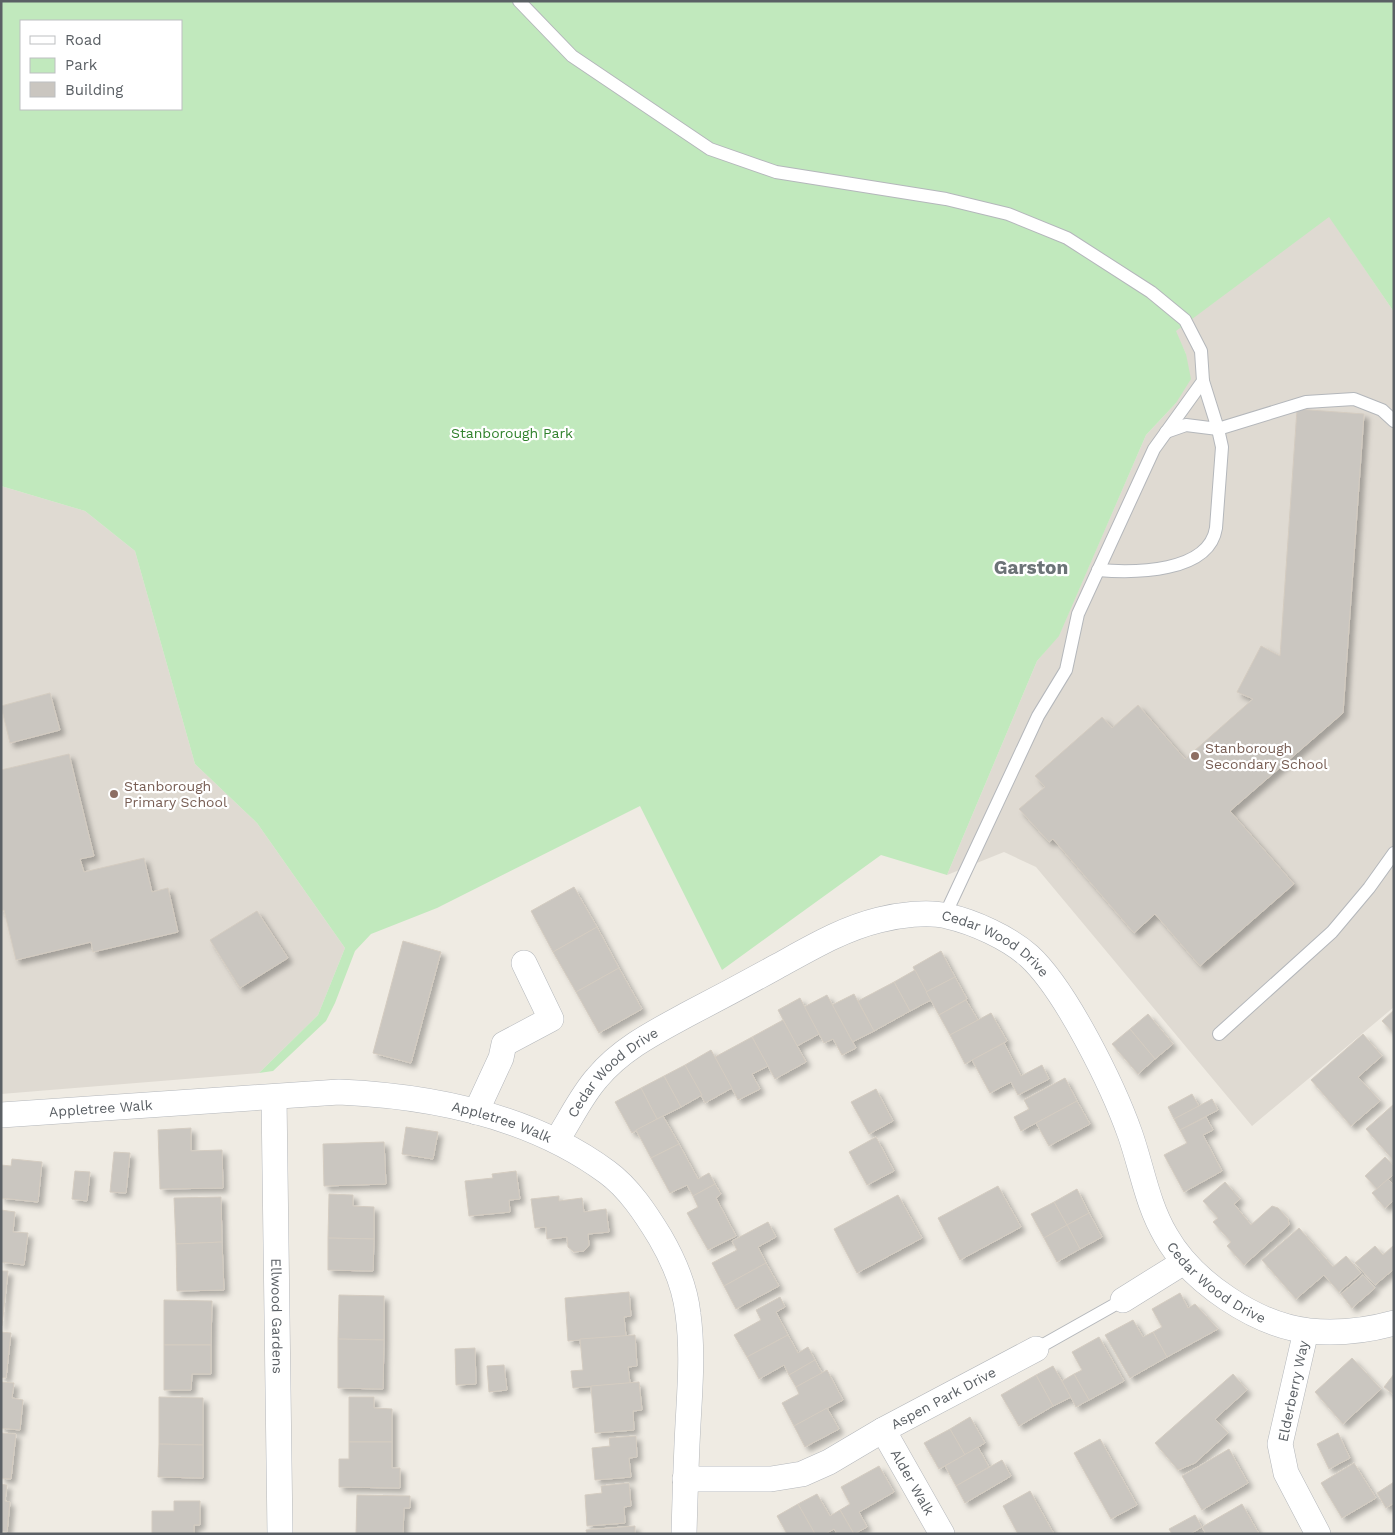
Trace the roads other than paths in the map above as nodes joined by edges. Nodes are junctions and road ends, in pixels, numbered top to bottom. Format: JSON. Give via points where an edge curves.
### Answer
{"nodes":[{"id":1,"x":519,"y":1,"type":"edge"},
{"id":2,"x":1203,"y":381,"type":"junction"},
{"id":3,"x":1394,"y":421,"type":"edge"},
{"id":4,"x":1218,"y":429,"type":"junction"},
{"id":5,"x":1166,"y":432,"type":"junction"},
{"id":6,"x":1098,"y":570,"type":"junction"},
{"id":7,"x":1394,"y":853,"type":"edge"},
{"id":8,"x":945,"y":915,"type":"junction"},
{"id":9,"x":524,"y":963,"type":"dead end"},
{"id":10,"x":1220,"y":1034,"type":"dead end"},
{"id":11,"x":274,"y":1097,"type":"junction"},
{"id":12,"x":476,"y":1112,"type":"junction"},
{"id":13,"x":1,"y":1115,"type":"edge"},
{"id":14,"x":558,"y":1140,"type":"junction"},
{"id":15,"x":1184,"y":1262,"type":"junction"},
{"id":16,"x":1123,"y":1300,"type":"joint"},
{"id":17,"x":1394,"y":1323,"type":"edge"},
{"id":18,"x":1306,"y":1331,"type":"junction"},
{"id":19,"x":1036,"y":1349,"type":"joint"},
{"id":20,"x":883,"y":1430,"type":"junction"},
{"id":21,"x":685,"y":1479,"type":"junction"},
{"id":22,"x":280,"y":1534,"type":"edge"},
{"id":23,"x":684,"y":1534,"type":"edge"},
{"id":24,"x":942,"y":1534,"type":"edge"},
{"id":25,"x":1318,"y":1534,"type":"edge"}],
"edges":[{"from":1,"to":2,"type":"lane","via":[[572,56],[710,149],[776,172],[946,199],[1008,214],[1067,238],[1151,292],[1185,320],[1201,351]]},
{"from":2,"to":4,"type":"lane"},
{"from":2,"to":5,"type":"lane"},
{"from":3,"to":4,"type":"lane","via":[[1382,410],[1354,398],[1306,402]]},
{"from":4,"to":5,"type":"lane","via":[[1186,426]]},
{"from":4,"to":6,"type":"lane","via":[[1222,447],[1216,528],[1214,541],[1205,552],[1182,564],[1124,572]]},
{"from":5,"to":6,"type":"lane","via":[[1154,449]]},
{"from":6,"to":8,"type":"lane","via":[[1078,614],[1066,670],[1038,716]]},
{"from":7,"to":10,"type":"lane","via":[[1332,932]]},
{"from":8,"to":14,"type":"street","name":"Cedar Wood Drive","via":[[912,915],[880,920],[837,934],[637,1042],[596,1078]]},
{"from":8,"to":15,"type":"street","name":"Cedar Wood Drive","via":[[1002,939],[1027,954],[1046,974],[1086,1041],[1119,1108],[1131,1136],[1154,1214],[1166,1238]]},
{"from":9,"to":12,"type":"street","via":[[551,1019],[504,1044],[501,1058]]},
{"from":11,"to":12,"type":"street","name":"Appletree Walk","via":[[339,1092],[383,1094]]},
{"from":11,"to":13,"type":"street","name":"Appletree Walk"},
{"from":11,"to":22,"type":"street","name":"Ellwood Gardens"},
{"from":12,"to":14,"type":"street","name":"Appletree Walk"},
{"from":14,"to":21,"type":"street","name":"Appletree Walk","via":[[609,1173],[631,1196],[652,1223],[680,1280],[688,1312],[692,1352]]},
{"from":15,"to":16,"type":"street","name":"Aspen Park Drive"},
{"from":15,"to":18,"type":"street","name":"Cedar Wood Drive","via":[[1211,1288],[1240,1306],[1274,1322]]},
{"from":16,"to":19,"type":"lane","name":"Aspen Park Drive"},
{"from":17,"to":18,"type":"street","name":"Cedar Wood Drive","via":[[1358,1332]]},
{"from":18,"to":25,"type":"street","name":"Elderberry Way","via":[[1280,1444],[1286,1473]]},
{"from":19,"to":20,"type":"street","name":"Aspen Park Drive"},
{"from":20,"to":21,"type":"street","name":"Aspen Park Drive","via":[[802,1474],[771,1479]]},
{"from":20,"to":24,"type":"street","name":"Alder Walk"},
{"from":21,"to":23,"type":"street","name":"Appletree Walk"}]}
